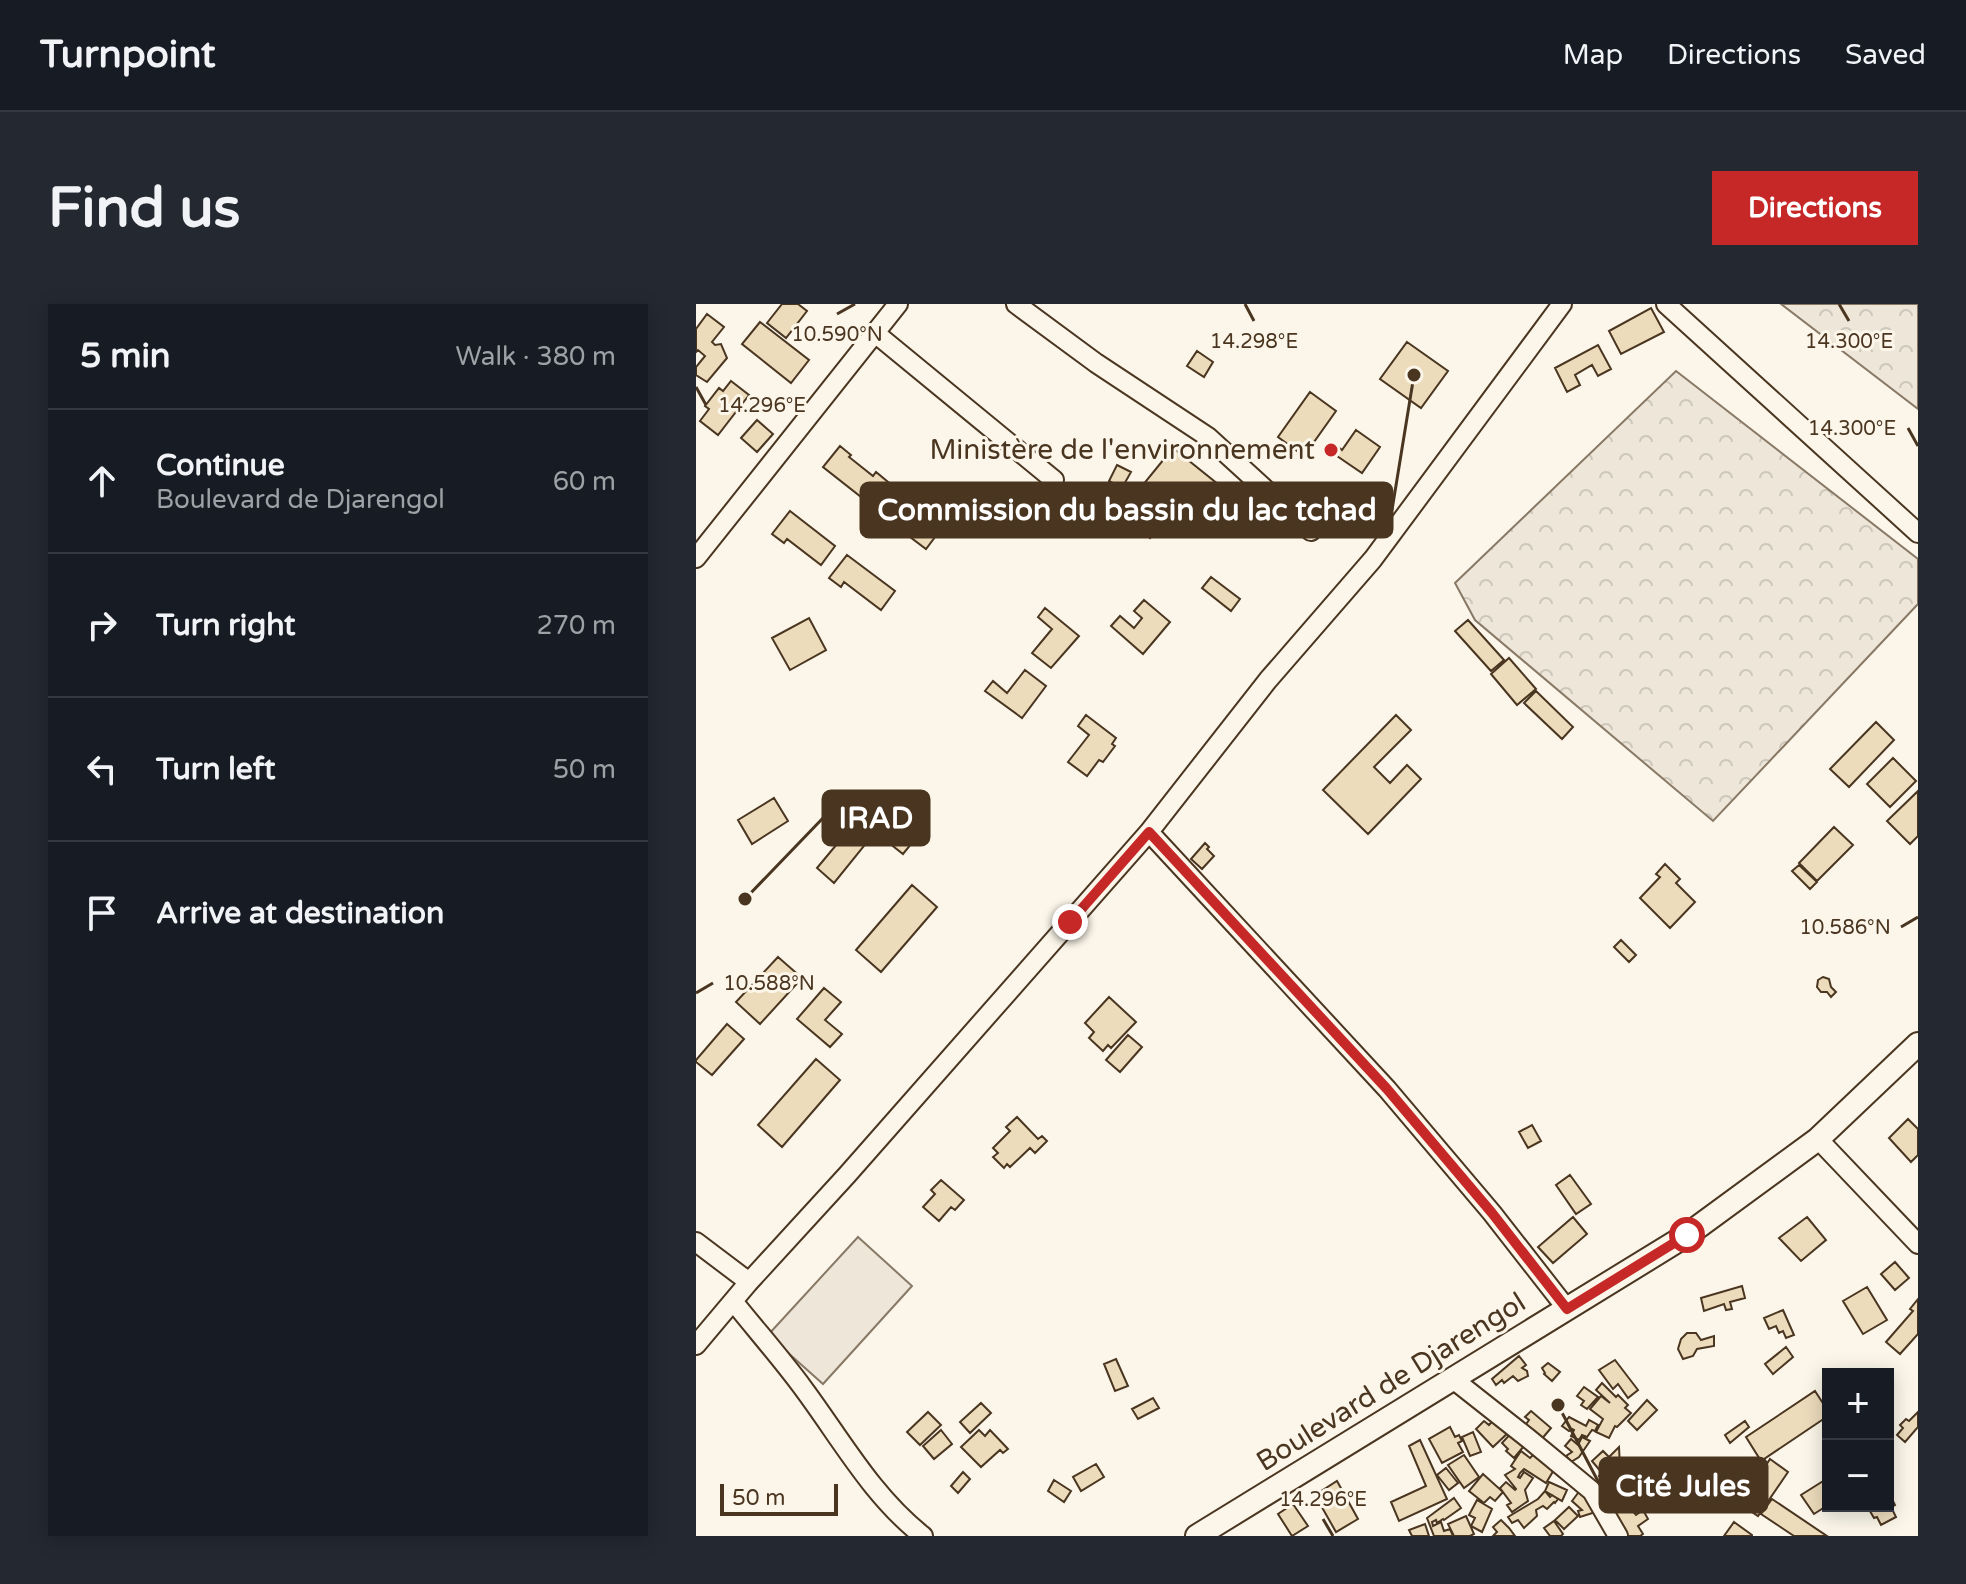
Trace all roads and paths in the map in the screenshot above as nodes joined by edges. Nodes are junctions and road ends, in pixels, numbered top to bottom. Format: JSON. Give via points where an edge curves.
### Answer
{"nodes":[{"id":1,"x":898,"y":304,"type":"edge"},
{"id":2,"x":1016,"y":304,"type":"edge"},
{"id":3,"x":1562,"y":304,"type":"edge"},
{"id":4,"x":1666,"y":304,"type":"edge"},
{"id":5,"x":875,"y":333,"type":"junction"},
{"id":6,"x":1054,"y":480,"type":"dead end"},
{"id":7,"x":1311,"y":531,"type":"dead end"},
{"id":8,"x":1918,"y":533,"type":"edge"},
{"id":9,"x":696,"y":558,"type":"edge"},
{"id":10,"x":1149,"y":832,"type":"junction"},
{"id":11,"x":1918,"y":1044,"type":"edge"},
{"id":12,"x":1818,"y":1139,"type":"junction"},
{"id":13,"x":696,"y":1242,"type":"edge"},
{"id":14,"x":1918,"y":1244,"type":"edge"},
{"id":15,"x":749,"y":1282,"type":"junction"},
{"id":16,"x":733,"y":1301,"type":"junction"},
{"id":17,"x":1567,"y":1309,"type":"junction"},
{"id":18,"x":696,"y":1345,"type":"edge"},
{"id":19,"x":1453,"y":1379,"type":"junction"},
{"id":20,"x":923,"y":1536,"type":"edge"},
{"id":21,"x":1197,"y":1536,"type":"edge"},
{"id":22,"x":1618,"y":1536,"type":"edge"}],
"edges":[{"from":1,"to":5,"type":"street"},
{"from":2,"to":7,"type":"street","via":[[1208,437]]},
{"from":3,"to":10,"type":"street","via":[[1373,559],[1268,680]]},
{"from":4,"to":8,"type":"street"},
{"from":5,"to":6,"type":"street"},
{"from":5,"to":9,"type":"street"},
{"from":10,"to":15,"type":"street"},
{"from":10,"to":17,"type":"street","via":[[1387,1089]]},
{"from":11,"to":12,"type":"main road","name":"Boulevard de Djarengol"},
{"from":12,"to":14,"type":"street"},
{"from":12,"to":17,"type":"main road","name":"Boulevard de Djarengol","via":[[1687,1235]]},
{"from":13,"to":15,"type":"street"},
{"from":15,"to":16,"type":"street"},
{"from":16,"to":18,"type":"street"},
{"from":16,"to":20,"type":"street","via":[[863,1474]]},
{"from":17,"to":19,"type":"main road","name":"Boulevard de Djarengol"},
{"from":19,"to":21,"type":"main road","name":"Boulevard de Djarengol"},
{"from":19,"to":22,"type":"street","via":[[1592,1491]]}]}
